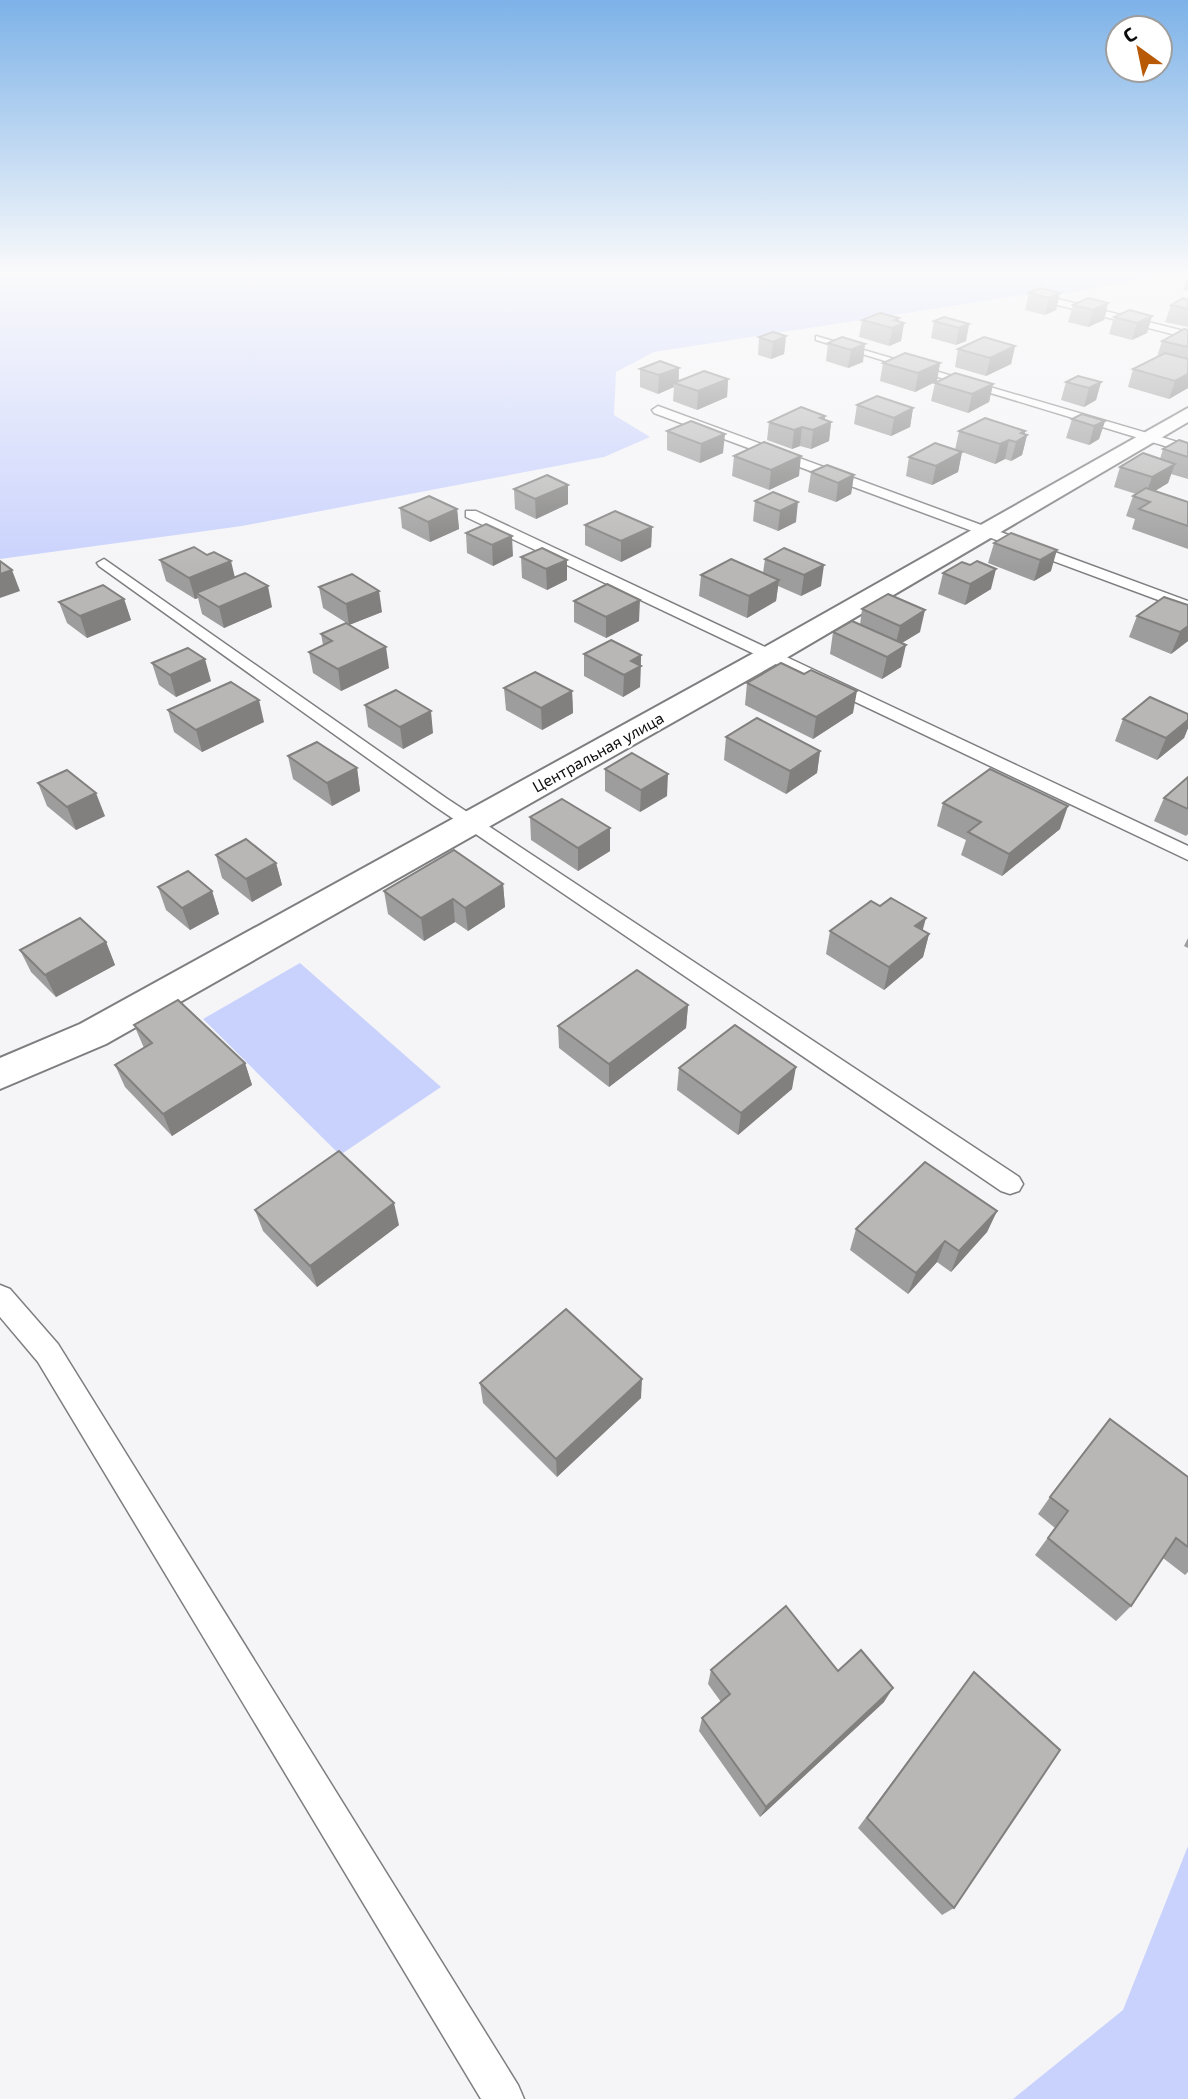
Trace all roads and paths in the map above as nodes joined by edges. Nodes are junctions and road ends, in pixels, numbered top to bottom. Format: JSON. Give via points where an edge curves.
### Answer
{"nodes":[{"id":1,"x":936,"y":373,"type":"edge"},
{"id":2,"x":658,"y":410,"type":"dead end"},
{"id":3,"x":1188,"y":414,"type":"edge"},
{"id":4,"x":1148,"y":437,"type":"junction"},
{"id":5,"x":1188,"y":449,"type":"edge"},
{"id":6,"x":471,"y":514,"type":"dead end"},
{"id":7,"x":986,"y":531,"type":"junction"},
{"id":8,"x":104,"y":563,"type":"dead end"},
{"id":9,"x":1188,"y":606,"type":"edge"},
{"id":10,"x":771,"y":655,"type":"junction"},
{"id":11,"x":472,"y":822,"type":"junction"},
{"id":12,"x":1188,"y":854,"type":"edge"},
{"id":13,"x":0,"y":1074,"type":"edge"},
{"id":14,"x":1010,"y":1184,"type":"dead end"},
{"id":15,"x":0,"y":1297,"type":"edge"},
{"id":16,"x":504,"y":2099,"type":"edge"}],
"edges":[{"from":1,"to":4,"type":"lane"},
{"from":2,"to":7,"type":"lane"},
{"from":3,"to":4,"type":"street","name":"Центральная улица"},
{"from":4,"to":5,"type":"lane"},
{"from":4,"to":7,"type":"street","name":"Центральная улица"},
{"from":6,"to":10,"type":"lane"},
{"from":7,"to":9,"type":"lane"},
{"from":7,"to":10,"type":"street","name":"Центральная улица"},
{"from":8,"to":11,"type":"lane"},
{"from":10,"to":11,"type":"street","name":"Центральная улица"},
{"from":10,"to":12,"type":"lane"},
{"from":11,"to":13,"type":"street","name":"Центральная улица","via":[[93,1034]]},
{"from":11,"to":14,"type":"lane"},
{"from":15,"to":16,"type":"lane","via":[[48,1353]]}]}
